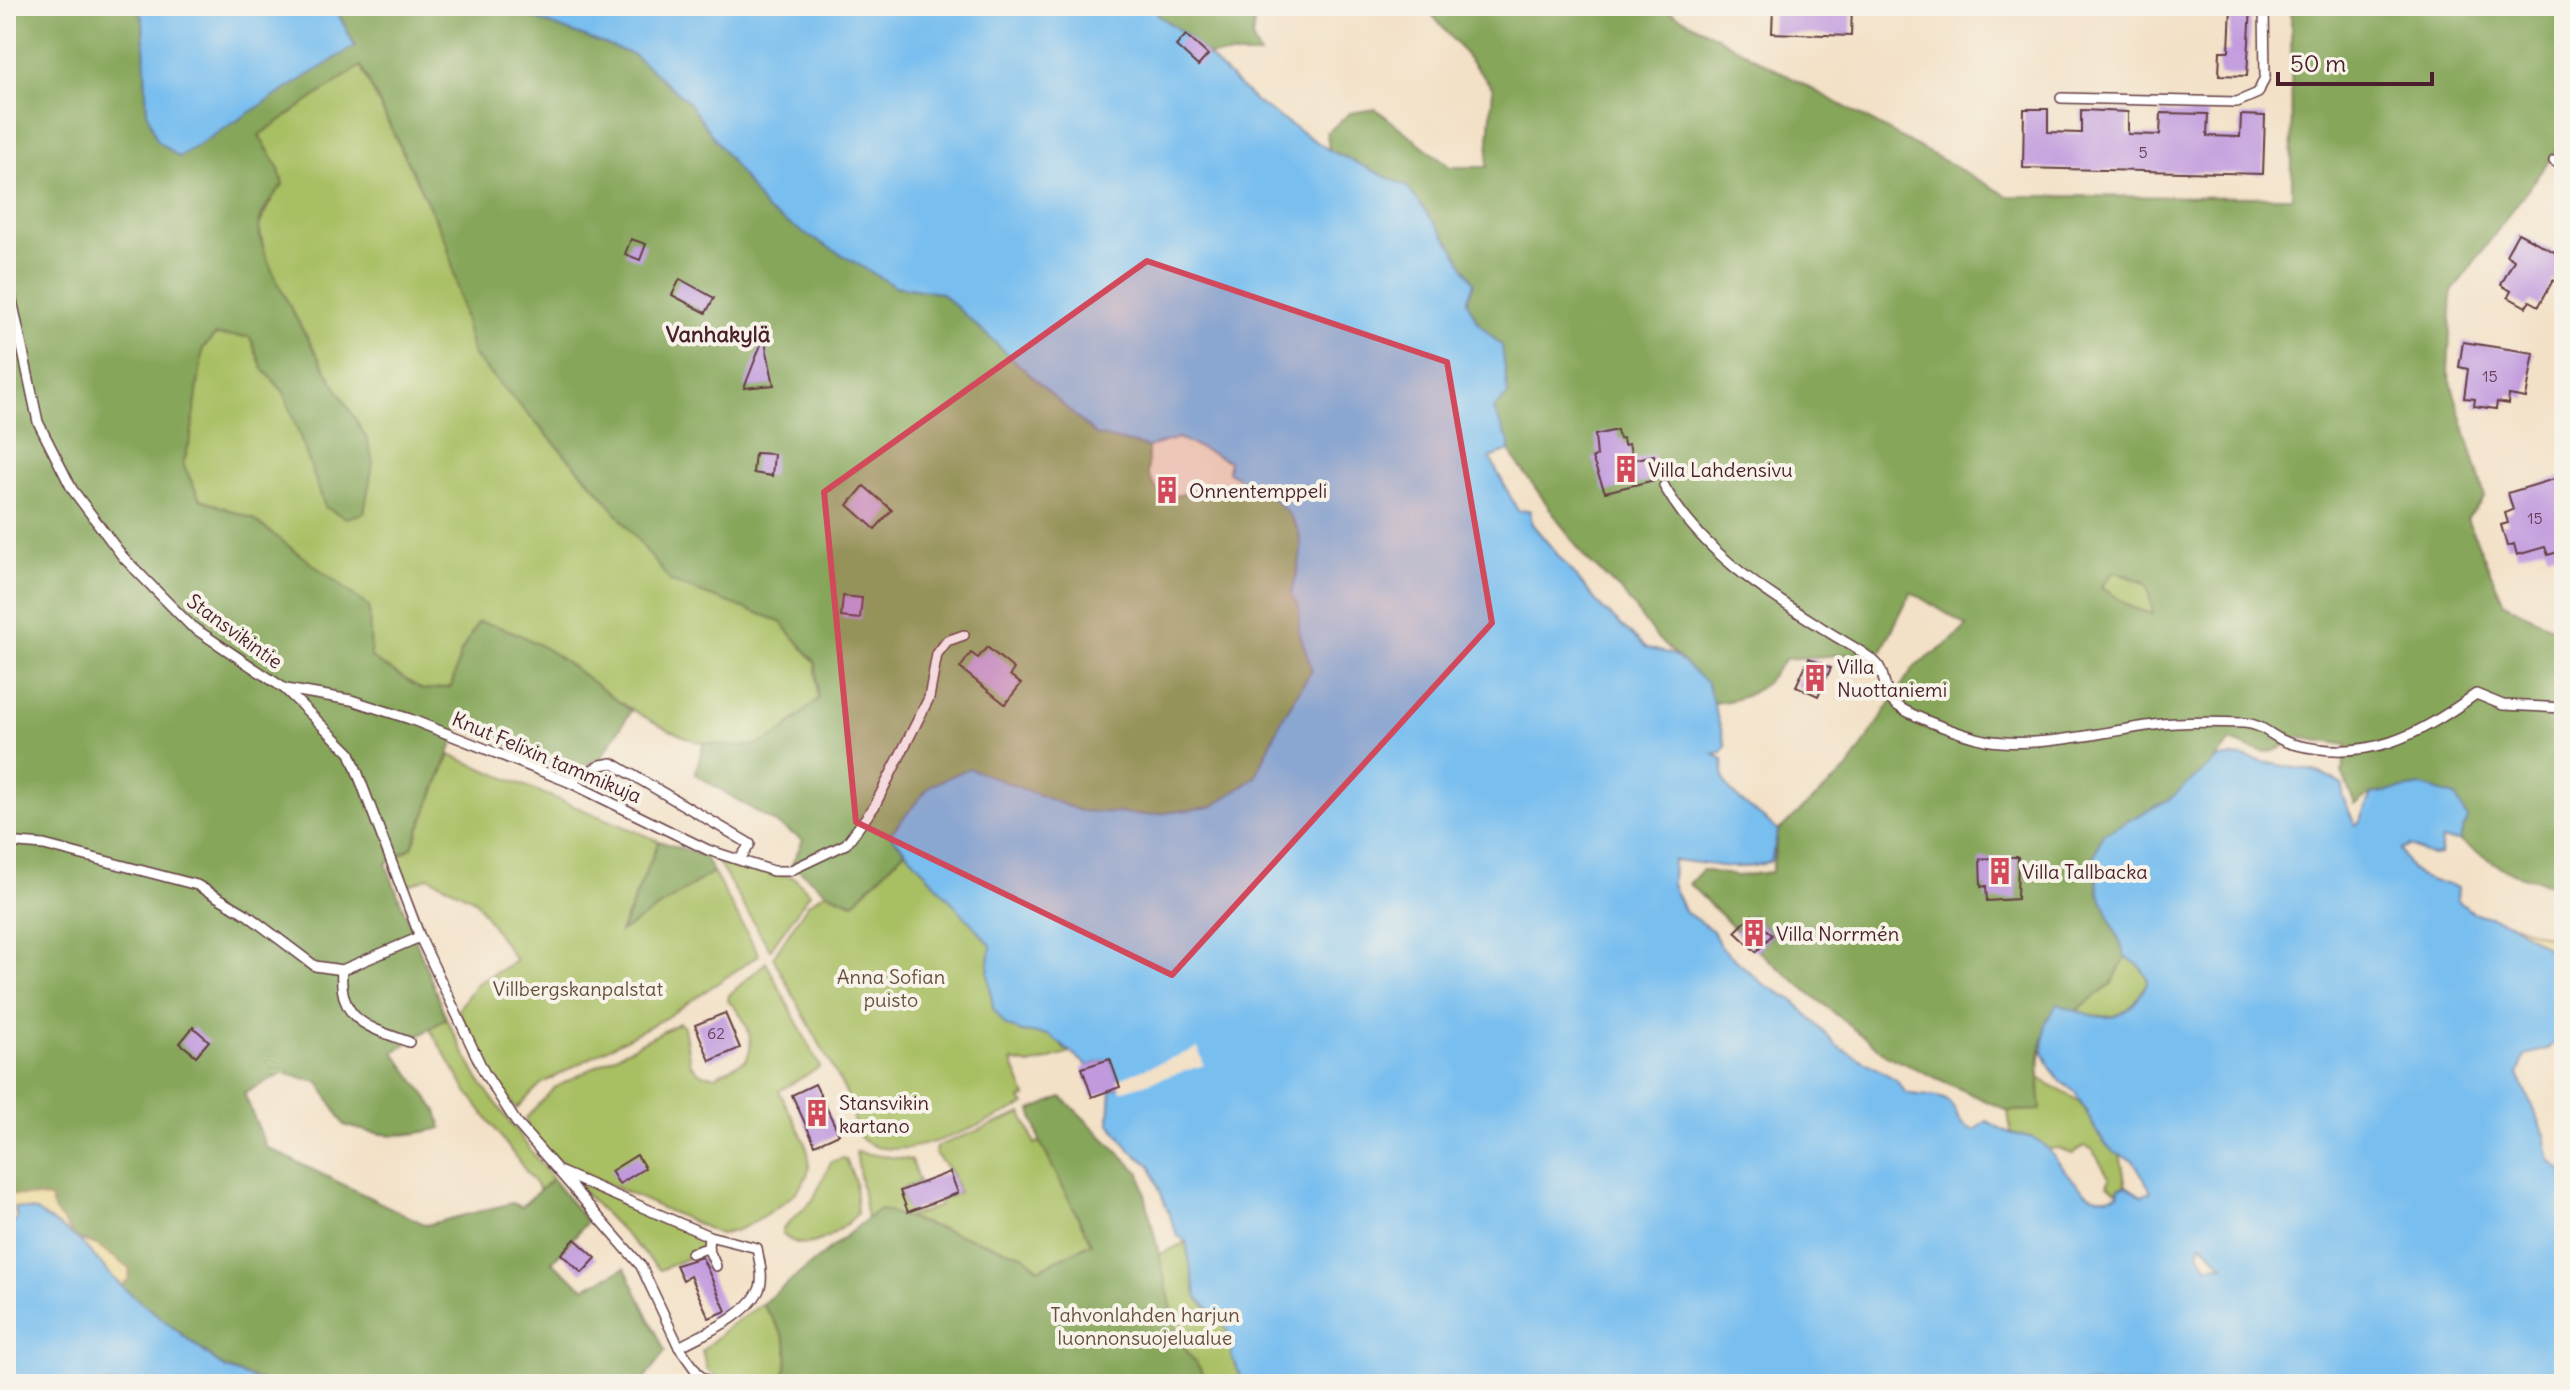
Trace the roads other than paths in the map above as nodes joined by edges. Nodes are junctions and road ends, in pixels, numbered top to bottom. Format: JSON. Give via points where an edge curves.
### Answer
{"nodes":[{"id":1,"x":11,"y":6,"type":"edge"},
{"id":2,"x":2264,"y":6,"type":"edge"},
{"id":3,"x":2061,"y":98,"type":"dead end"},
{"id":4,"x":6,"y":106,"type":"edge"},
{"id":5,"x":6,"y":272,"type":"edge"},
{"id":6,"x":1664,"y":486,"type":"dead end"},
{"id":7,"x":964,"y":635,"type":"dead end"},
{"id":8,"x":285,"y":689,"type":"junction"},
{"id":9,"x":2564,"y":708,"type":"edge"},
{"id":10,"x":569,"y":782,"type":"junction"},
{"id":11,"x":6,"y":842,"type":"edge"},
{"id":12,"x":740,"y":859,"type":"junction"},
{"id":13,"x":420,"y":937,"type":"junction"},
{"id":14,"x":342,"y":970,"type":"junction"},
{"id":15,"x":409,"y":1042,"type":"dead end"},
{"id":16,"x":556,"y":1170,"type":"junction"},
{"id":17,"x":709,"y":1236,"type":"junction"},
{"id":18,"x":708,"y":1248,"type":"junction"},
{"id":19,"x":691,"y":1253,"type":"dead end"},
{"id":20,"x":716,"y":1266,"type":"dead end"},
{"id":21,"x":679,"y":1347,"type":"junction"},
{"id":22,"x":713,"y":1384,"type":"edge"}],
"edges":[{"from":1,"to":4,"type":"lane"},
{"from":2,"to":3,"type":"lane","via":[[2265,77],[2258,93],[2237,102]]},
{"from":5,"to":8,"type":"lane","name":"Stansvikintie","via":[[38,422],[72,489],[123,557],[191,626]]},
{"from":6,"to":9,"type":"lane","via":[[1682,517],[1723,560],[1878,664],[1890,698],[1901,709],[1986,740],[2059,740],[2159,724],[2247,723],[2263,726],[2276,740],[2347,751],[2411,736],[2476,694],[2503,705]]},
{"from":7,"to":12,"type":"lane","name":"Knut Felixin tammikuja","via":[[947,641],[937,654],[929,698],[874,807],[846,844],[789,871]]},
{"from":8,"to":10,"type":"lane","name":"Knut Felixin tammikuja","via":[[351,700],[410,719]]},
{"from":8,"to":13,"type":"lane","name":"Stansvikintie","via":[[350,753]]},
{"from":10,"to":12,"type":"lane","name":"Knut Felixin tammikuja","via":[[708,850]]},
{"from":10,"to":12,"type":"lane","via":[[612,763],[750,844]]},
{"from":11,"to":14,"type":"lane","via":[[44,845],[197,885],[315,966]]},
{"from":13,"to":14,"type":"lane"},
{"from":13,"to":16,"type":"lane","name":"Stansvikintie","via":[[455,1016],[516,1122]]},
{"from":14,"to":15,"type":"lane","via":[[340,991],[348,1011],[371,1028]]},
{"from":16,"to":17,"type":"lane"},
{"from":16,"to":21,"type":"lane","name":"Stansvikintie","via":[[641,1266]]},
{"from":17,"to":18,"type":"lane"},
{"from":17,"to":21,"type":"lane","via":[[757,1248],[759,1291],[745,1307]]},
{"from":18,"to":19,"type":"lane"},
{"from":18,"to":20,"type":"lane"},
{"from":21,"to":22,"type":"lane","name":"Stansvikintie","via":[[699,1375]]}]}
